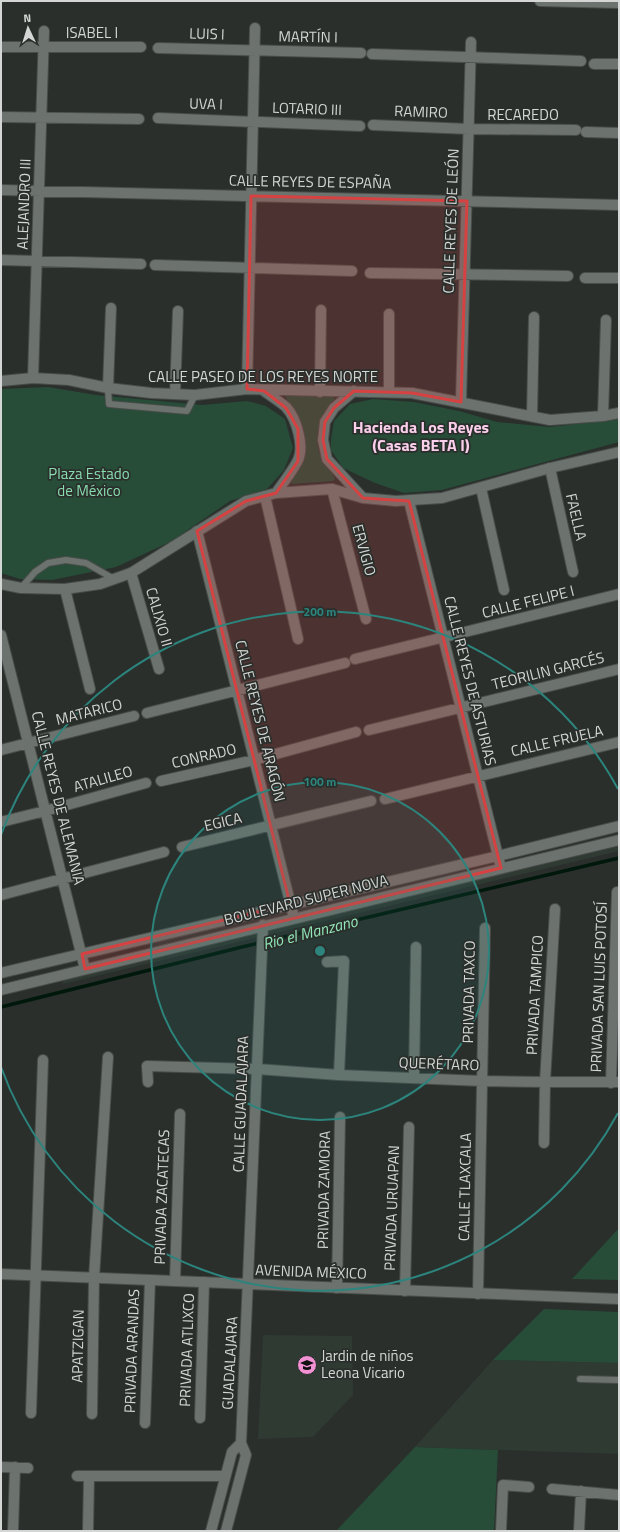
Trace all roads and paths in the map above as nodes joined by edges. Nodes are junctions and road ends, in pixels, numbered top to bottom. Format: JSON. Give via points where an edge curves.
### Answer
{"nodes":[{"id":1,"x":540,"y":1,"type":"edge"},
{"id":2,"x":619,"y":3,"type":"edge"},
{"id":3,"x":255,"y":28,"type":"dead end"},
{"id":4,"x":44,"y":31,"type":"dead end"},
{"id":5,"x":471,"y":42,"type":"dead end"},
{"id":6,"x":1,"y":47,"type":"edge"},
{"id":7,"x":44,"y":48,"type":"junction"},
{"id":8,"x":141,"y":48,"type":"dead end"},
{"id":9,"x":158,"y":48,"type":"dead end"},
{"id":10,"x":255,"y":51,"type":"junction"},
{"id":11,"x":361,"y":53,"type":"dead end"},
{"id":12,"x":372,"y":54,"type":"dead end"},
{"id":13,"x":471,"y":56,"type":"junction"},
{"id":14,"x":581,"y":61,"type":"dead end"},
{"id":15,"x":594,"y":64,"type":"dead end"},
{"id":16,"x":619,"y":64,"type":"edge"},
{"id":17,"x":1,"y":117,"type":"edge"},
{"id":18,"x":42,"y":117,"type":"junction"},
{"id":19,"x":158,"y":118,"type":"dead end"},
{"id":20,"x":139,"y":119,"type":"dead end"},
{"id":21,"x":253,"y":121,"type":"junction"},
{"id":22,"x":360,"y":126,"type":"dead end"},
{"id":23,"x":373,"y":126,"type":"dead end"},
{"id":24,"x":469,"y":129,"type":"junction"},
{"id":25,"x":619,"y":133,"type":"edge"},
{"id":26,"x":1,"y":190,"type":"edge"},
{"id":27,"x":40,"y":190,"type":"junction"},
{"id":28,"x":251,"y":196,"type":"junction"},
{"id":29,"x":467,"y":201,"type":"junction"},
{"id":30,"x":619,"y":205,"type":"edge"},
{"id":31,"x":1,"y":260,"type":"edge"},
{"id":32,"x":37,"y":260,"type":"junction"},
{"id":33,"x":141,"y":264,"type":"dead end"},
{"id":34,"x":155,"y":265,"type":"dead end"},
{"id":35,"x":250,"y":267,"type":"junction"},
{"id":36,"x":352,"y":271,"type":"dead end"},
{"id":37,"x":370,"y":273,"type":"dead end"},
{"id":38,"x":464,"y":274,"type":"junction"},
{"id":39,"x":568,"y":276,"type":"dead end"},
{"id":40,"x":585,"y":278,"type":"dead end"},
{"id":41,"x":619,"y":278,"type":"edge"},
{"id":42,"x":111,"y":308,"type":"dead end"},
{"id":43,"x":321,"y":310,"type":"dead end"},
{"id":44,"x":178,"y":311,"type":"dead end"},
{"id":45,"x":389,"y":314,"type":"dead end"},
{"id":46,"x":534,"y":317,"type":"dead end"},
{"id":47,"x":606,"y":320,"type":"dead end"},
{"id":48,"x":33,"y":378,"type":"junction"},
{"id":49,"x":1,"y":381,"type":"edge"},
{"id":50,"x":108,"y":388,"type":"junction"},
{"id":51,"x":247,"y":389,"type":"junction"},
{"id":52,"x":264,"y":391,"type":"junction"},
{"id":53,"x":320,"y":392,"type":"junction"},
{"id":54,"x":354,"y":392,"type":"junction"},
{"id":55,"x":389,"y":392,"type":"junction"},
{"id":56,"x":175,"y":394,"type":"junction"},
{"id":57,"x":195,"y":394,"type":"junction"},
{"id":58,"x":461,"y":402,"type":"junction"},
{"id":59,"x":619,"y":413,"type":"edge"},
{"id":60,"x":532,"y":416,"type":"junction"},
{"id":61,"x":603,"y":416,"type":"junction"},
{"id":62,"x":619,"y":452,"type":"edge"},
{"id":63,"x":550,"y":468,"type":"junction"},
{"id":64,"x":481,"y":488,"type":"junction"},
{"id":65,"x":332,"y":489,"type":"junction"},
{"id":66,"x":276,"y":493,"type":"junction"},
{"id":67,"x":265,"y":496,"type":"junction"},
{"id":68,"x":363,"y":498,"type":"junction"},
{"id":69,"x":409,"y":501,"type":"junction"},
{"id":70,"x":197,"y":531,"type":"junction"},
{"id":71,"x":573,"y":572,"type":"dead end"},
{"id":72,"x":131,"y":573,"type":"junction"},
{"id":73,"x":114,"y":579,"type":"junction"},
{"id":74,"x":1,"y":584,"type":"edge"},
{"id":75,"x":21,"y":588,"type":"junction"},
{"id":76,"x":64,"y":589,"type":"junction"},
{"id":77,"x":504,"y":590,"type":"dead end"},
{"id":78,"x":619,"y":594,"type":"edge"},
{"id":79,"x":366,"y":618,"type":"dead end"},
{"id":80,"x":1,"y":634,"type":"edge"},
{"id":81,"x":444,"y":638,"type":"junction"},
{"id":82,"x":298,"y":639,"type":"dead end"},
{"id":83,"x":355,"y":659,"type":"dead end"},
{"id":84,"x":345,"y":662,"type":"dead end"},
{"id":85,"x":159,"y":669,"type":"dead end"},
{"id":86,"x":619,"y":669,"type":"edge"},
{"id":87,"x":90,"y":689,"type":"dead end"},
{"id":88,"x":237,"y":691,"type":"junction"},
{"id":89,"x":461,"y":708,"type":"junction"},
{"id":90,"x":147,"y":713,"type":"dead end"},
{"id":91,"x":134,"y":716,"type":"dead end"},
{"id":92,"x":369,"y":730,"type":"dead end"},
{"id":93,"x":356,"y":732,"type":"dead end"},
{"id":94,"x":619,"y":742,"type":"edge"},
{"id":95,"x":28,"y":743,"type":"junction"},
{"id":96,"x":1,"y":750,"type":"edge"},
{"id":97,"x":254,"y":760,"type":"junction"},
{"id":98,"x":478,"y":775,"type":"junction"},
{"id":99,"x":161,"y":781,"type":"dead end"},
{"id":100,"x":146,"y":783,"type":"dead end"},
{"id":101,"x":385,"y":799,"type":"dead end"},
{"id":102,"x":371,"y":801,"type":"dead end"},
{"id":103,"x":45,"y":811,"type":"junction"},
{"id":104,"x":1,"y":822,"type":"edge"},
{"id":105,"x":271,"y":826,"type":"junction"},
{"id":106,"x":619,"y":826,"type":"edge"},
{"id":107,"x":619,"y":840,"type":"edge"},
{"id":108,"x":182,"y":846,"type":"dead end"},
{"id":109,"x":164,"y":852,"type":"dead end"},
{"id":110,"x":498,"y":856,"type":"junction"},
{"id":111,"x":501,"y":868,"type":"junction"},
{"id":112,"x":63,"y":879,"type":"junction"},
{"id":113,"x":617,"y":892,"type":"dead end"},
{"id":114,"x":1,"y":895,"type":"edge"},
{"id":115,"x":290,"y":904,"type":"junction"},
{"id":116,"x":555,"y":909,"type":"dead end"},
{"id":117,"x":294,"y":918,"type":"junction"},
{"id":118,"x":485,"y":928,"type":"dead end"},
{"id":119,"x":263,"y":929,"type":"junction"},
{"id":120,"x":416,"y":947,"type":"dead end"},
{"id":121,"x":82,"y":954,"type":"junction"},
{"id":122,"x":327,"y":962,"type":"dead end"},
{"id":123,"x":85,"y":969,"type":"junction"},
{"id":124,"x":1,"y":974,"type":"edge"},
{"id":125,"x":1,"y":990,"type":"edge"},
{"id":126,"x":616,"y":1022,"type":"edge"},
{"id":127,"x":108,"y":1057,"type":"dead end"},
{"id":128,"x":43,"y":1060,"type":"dead end"},
{"id":129,"x":257,"y":1069,"type":"junction"},
{"id":130,"x":339,"y":1075,"type":"junction"},
{"id":131,"x":414,"y":1078,"type":"junction"},
{"id":132,"x":482,"y":1081,"type":"junction"},
{"id":133,"x":148,"y":1082,"type":"dead end"},
{"id":134,"x":545,"y":1082,"type":"junction"},
{"id":135,"x":615,"y":1082,"type":"edge"},
{"id":136,"x":180,"y":1114,"type":"dead end"},
{"id":137,"x":340,"y":1117,"type":"dead end"},
{"id":138,"x":409,"y":1127,"type":"dead end"},
{"id":139,"x":544,"y":1143,"type":"dead end"},
{"id":140,"x":1,"y":1274,"type":"edge"},
{"id":141,"x":36,"y":1276,"type":"junction"},
{"id":142,"x":94,"y":1278,"type":"junction"},
{"id":143,"x":150,"y":1280,"type":"junction"},
{"id":144,"x":175,"y":1281,"type":"junction"},
{"id":145,"x":204,"y":1282,"type":"junction"},
{"id":146,"x":248,"y":1284,"type":"junction"},
{"id":147,"x":337,"y":1288,"type":"junction"},
{"id":148,"x":405,"y":1291,"type":"junction"},
{"id":149,"x":478,"y":1294,"type":"junction"},
{"id":150,"x":619,"y":1300,"type":"edge"},
{"id":151,"x":580,"y":1379,"type":"dead end"},
{"id":152,"x":619,"y":1380,"type":"edge"},
{"id":153,"x":31,"y":1413,"type":"dead end"},
{"id":154,"x":92,"y":1414,"type":"dead end"},
{"id":155,"x":200,"y":1418,"type":"dead end"},
{"id":156,"x":145,"y":1423,"type":"dead end"},
{"id":157,"x":241,"y":1443,"type":"junction"},
{"id":158,"x":1,"y":1467,"type":"edge"},
{"id":159,"x":15,"y":1467,"type":"junction"},
{"id":160,"x":28,"y":1468,"type":"dead end"},
{"id":161,"x":77,"y":1476,"type":"dead end"},
{"id":162,"x":90,"y":1476,"type":"junction"},
{"id":163,"x":225,"y":1476,"type":"junction"},
{"id":164,"x":529,"y":1487,"type":"dead end"},
{"id":165,"x":552,"y":1489,"type":"dead end"},
{"id":166,"x":581,"y":1491,"type":"junction"},
{"id":167,"x":619,"y":1495,"type":"edge"},
{"id":168,"x":12,"y":1531,"type":"edge"},
{"id":169,"x":88,"y":1531,"type":"edge"},
{"id":170,"x":211,"y":1531,"type":"edge"},
{"id":171,"x":226,"y":1531,"type":"edge"},
{"id":172,"x":501,"y":1531,"type":"edge"},
{"id":173,"x":579,"y":1531,"type":"edge"}],
"edges":[{"from":1,"to":2,"type":"street"},
{"from":3,"to":10,"type":"street"},
{"from":4,"to":7,"type":"street","name":"ALEJANDRO III"},
{"from":5,"to":13,"type":"street","name":"CALLE REYES DE LEÓN"},
{"from":6,"to":7,"type":"street","name":"ISABEL I"},
{"from":7,"to":8,"type":"street","name":"ISABEL I"},
{"from":7,"to":18,"type":"street","name":"ALEJANDRO III"},
{"from":9,"to":10,"type":"street","name":"LUIS I"},
{"from":10,"to":11,"type":"street","name":"MARTÍN I"},
{"from":10,"to":21,"type":"street"},
{"from":12,"to":13,"type":"street"},
{"from":13,"to":14,"type":"street"},
{"from":13,"to":24,"type":"street","name":"CALLE REYES DE LEÓN"},
{"from":15,"to":16,"type":"street"},
{"from":17,"to":18,"type":"street"},
{"from":18,"to":20,"type":"street"},
{"from":18,"to":27,"type":"street","name":"ALEJANDRO III"},
{"from":19,"to":21,"type":"street","name":"UVA I"},
{"from":21,"to":22,"type":"street","name":"LOTARIO III"},
{"from":21,"to":28,"type":"street"},
{"from":23,"to":24,"type":"street","name":"RAMIRO"},
{"from":24,"to":25,"type":"street","name":"RECAREDO"},
{"from":24,"to":29,"type":"street","name":"CALLE REYES DE LEÓN"},
{"from":26,"to":27,"type":"street","name":"CALLE REYES DE ESPAÑA"},
{"from":27,"to":28,"type":"street","name":"CALLE REYES DE ESPAÑA"},
{"from":27,"to":32,"type":"street","name":"ALEJANDRO III"},
{"from":28,"to":29,"type":"street","name":"CALLE REYES DE ESPAÑA"},
{"from":28,"to":35,"type":"street"},
{"from":29,"to":30,"type":"street","name":"CALLE REYES DE ESPAÑA"},
{"from":29,"to":38,"type":"street","name":"CALLE REYES DE LEÓN"},
{"from":31,"to":32,"type":"street"},
{"from":32,"to":33,"type":"street"},
{"from":32,"to":48,"type":"street","name":"ALEJANDRO III"},
{"from":34,"to":35,"type":"street"},
{"from":35,"to":36,"type":"street"},
{"from":35,"to":51,"type":"street"},
{"from":37,"to":38,"type":"street"},
{"from":38,"to":39,"type":"street"},
{"from":38,"to":58,"type":"street","name":"CALLE REYES DE LEÓN"},
{"from":40,"to":41,"type":"street"},
{"from":42,"to":50,"type":"street"},
{"from":43,"to":53,"type":"street"},
{"from":44,"to":56,"type":"street"},
{"from":45,"to":55,"type":"street"},
{"from":46,"to":60,"type":"street"},
{"from":47,"to":61,"type":"street"},
{"from":48,"to":49,"type":"street","name":"CALLE PASEO DE LOS REYES NORTE"},
{"from":48,"to":50,"type":"street","name":"CALLE PASEO DE LOS REYES NORTE","via":[[69,380]]},
{"from":50,"to":56,"type":"street","name":"CALLE PASEO DE LOS REYES NORTE"},
{"from":50,"to":57,"type":"lane","via":[[109,404],[187,411]]},
{"from":51,"to":52,"type":"street","name":"CALLE PASEO DE LOS REYES NORTE"},
{"from":51,"to":57,"type":"street","name":"CALLE PASEO DE LOS REYES NORTE"},
{"from":52,"to":53,"type":"street","name":"CALLE PASEO DE LOS REYES NORTE"},
{"from":52,"to":66,"type":"street","via":[[286,408],[296,424],[300,444],[298,461]]},
{"from":53,"to":54,"type":"street","name":"CALLE PASEO DE LOS REYES NORTE"},
{"from":54,"to":55,"type":"street","name":"CALLE PASEO DE LOS REYES NORTE"},
{"from":54,"to":68,"type":"street","via":[[334,408],[325,422],[323,440],[327,459]]},
{"from":55,"to":58,"type":"street","name":"CALLE PASEO DE LOS REYES NORTE","via":[[412,393]]},
{"from":56,"to":57,"type":"street","name":"CALLE PASEO DE LOS REYES NORTE"},
{"from":58,"to":60,"type":"street","name":"CALLE PASEO DE LOS REYES NORTE"},
{"from":59,"to":61,"type":"street","name":"CALLE PASEO DE LOS REYES NORTE"},
{"from":60,"to":61,"type":"street","name":"CALLE PASEO DE LOS REYES NORTE","via":[[550,420]]},
{"from":62,"to":63,"type":"street"},
{"from":63,"to":64,"type":"street"},
{"from":63,"to":71,"type":"street","name":"FAELLA"},
{"from":64,"to":69,"type":"street","via":[[442,498]]},
{"from":64,"to":77,"type":"street"},
{"from":65,"to":66,"type":"street"},
{"from":65,"to":68,"type":"street"},
{"from":65,"to":79,"type":"street","name":"ERVIGIO"},
{"from":66,"to":67,"type":"street"},
{"from":67,"to":70,"type":"street","via":[[246,501]]},
{"from":67,"to":82,"type":"street"},
{"from":68,"to":69,"type":"street"},
{"from":69,"to":81,"type":"street","name":"CALLE REYES DE ASTURIAS"},
{"from":70,"to":72,"type":"street"},
{"from":70,"to":88,"type":"street","name":"CALLE REYES DE ARAGÓN"},
{"from":72,"to":73,"type":"street"},
{"from":72,"to":85,"type":"street","name":"CALIXIO II"},
{"from":73,"to":75,"type":"lane","via":[[86,563],[66,560],[48,563],[35,572]]},
{"from":73,"to":76,"type":"street","via":[[100,584]]},
{"from":74,"to":75,"type":"street"},
{"from":75,"to":76,"type":"street"},
{"from":76,"to":87,"type":"street"},
{"from":78,"to":81,"type":"street","name":"CALLE FELIPE I"},
{"from":80,"to":95,"type":"street","name":"CALLE REYES DE ALEMANIA"},
{"from":81,"to":83,"type":"street","name":"CALLE FELIPE I"},
{"from":81,"to":89,"type":"street","name":"CALLE REYES DE ASTURIAS"},
{"from":84,"to":88,"type":"street"},
{"from":86,"to":89,"type":"street","name":"TEORILIN GARCÉS"},
{"from":88,"to":90,"type":"street"},
{"from":88,"to":97,"type":"street","name":"CALLE REYES DE ARAGÓN"},
{"from":89,"to":92,"type":"street","name":"TEORILIN GARCÉS"},
{"from":89,"to":98,"type":"street","name":"CALLE REYES DE ASTURIAS"},
{"from":91,"to":95,"type":"street","name":"MATARICO"},
{"from":93,"to":97,"type":"street","name":"CONRADO"},
{"from":94,"to":98,"type":"street","name":"CALLE FRUELA"},
{"from":95,"to":96,"type":"street","name":"MATARICO"},
{"from":95,"to":103,"type":"street","name":"CALLE REYES DE ALEMANIA"},
{"from":97,"to":99,"type":"street","name":"CONRADO"},
{"from":97,"to":105,"type":"street","name":"CALLE REYES DE ARAGÓN"},
{"from":98,"to":101,"type":"street","name":"CALLE FRUELA"},
{"from":98,"to":110,"type":"street","name":"CALLE REYES DE ASTURIAS"},
{"from":100,"to":103,"type":"street","name":"ATALILEO"},
{"from":102,"to":105,"type":"street","name":"EGICA"},
{"from":103,"to":104,"type":"street","name":"ATALILEO"},
{"from":103,"to":112,"type":"street","name":"CALLE REYES DE ALEMANIA"},
{"from":105,"to":108,"type":"street","name":"EGICA"},
{"from":105,"to":115,"type":"street","name":"CALLE REYES DE ARAGÓN"},
{"from":106,"to":110,"type":"street","name":"BOULEVARD SUPER NOVA"},
{"from":107,"to":111,"type":"street","name":"BOULEVARD SUPER NOVA"},
{"from":109,"to":112,"type":"street"},
{"from":110,"to":111,"type":"street","name":"CALLE REYES DE ASTURIAS"},
{"from":110,"to":115,"type":"street","name":"BOULEVARD SUPER NOVA"},
{"from":111,"to":117,"type":"street","name":"BOULEVARD SUPER NOVA"},
{"from":112,"to":114,"type":"street"},
{"from":112,"to":121,"type":"street","name":"CALLE REYES DE ALEMANIA"},
{"from":113,"to":126,"type":"street","name":"PRIVADA SAN LUIS POTOSÍ"},
{"from":115,"to":117,"type":"street","name":"CALLE REYES DE ARAGÓN"},
{"from":115,"to":121,"type":"street","name":"BOULEVARD SUPER NOVA"},
{"from":116,"to":134,"type":"street","name":"PRIVADA TAMPICO"},
{"from":117,"to":119,"type":"street","name":"BOULEVARD SUPER NOVA"},
{"from":118,"to":132,"type":"street","name":"PRIVADA TAXCO"},
{"from":119,"to":123,"type":"street","name":"BOULEVARD SUPER NOVA"},
{"from":119,"to":129,"type":"street","name":"CALLE GUADALAJARA"},
{"from":120,"to":131,"type":"street"},
{"from":121,"to":123,"type":"street","name":"CALLE REYES DE ALEMANIA"},
{"from":121,"to":124,"type":"street","name":"BOULEVARD SUPER NOVA"},
{"from":122,"to":130,"type":"street","via":[[344,961]]},
{"from":123,"to":125,"type":"street","name":"BOULEVARD SUPER NOVA"},
{"from":126,"to":135,"type":"street","name":"PRIVADA SAN LUIS POTOSÍ"},
{"from":127,"to":142,"type":"street","name":"APATZIGAN"},
{"from":128,"to":141,"type":"street"},
{"from":129,"to":130,"type":"street","name":"QUERÉTARO"},
{"from":129,"to":133,"type":"street","name":"QUERÉTARO","via":[[147,1066]]},
{"from":129,"to":146,"type":"street","name":"CALLE GUADALAJARA"},
{"from":130,"to":131,"type":"street","name":"QUERÉTARO"},
{"from":131,"to":132,"type":"street","name":"QUERÉTARO"},
{"from":132,"to":134,"type":"street","name":"QUERÉTARO"},
{"from":132,"to":149,"type":"street","name":"CALLE TLAXCALA"},
{"from":134,"to":135,"type":"street","name":"QUERÉTARO"},
{"from":134,"to":139,"type":"street","name":"PRIVADA TAMPICO"},
{"from":136,"to":144,"type":"street","name":"PRIVADA ZACATECAS"},
{"from":137,"to":147,"type":"street","name":"PRIVADA ZAMORA"},
{"from":138,"to":148,"type":"street","name":"PRIVADA URUAPAN"},
{"from":140,"to":141,"type":"street","name":"AVENIDA MÉXICO"},
{"from":141,"to":142,"type":"street","name":"AVENIDA MÉXICO"},
{"from":141,"to":153,"type":"street"},
{"from":142,"to":143,"type":"street","name":"AVENIDA MÉXICO"},
{"from":142,"to":154,"type":"street","name":"APATZIGAN"},
{"from":143,"to":144,"type":"street","name":"AVENIDA MÉXICO"},
{"from":143,"to":156,"type":"street","name":"PRIVADA ARANDAS"},
{"from":144,"to":145,"type":"street","name":"AVENIDA MÉXICO"},
{"from":145,"to":146,"type":"street","name":"AVENIDA MÉXICO"},
{"from":145,"to":155,"type":"street","name":"PRIVADA ATLIXCO"},
{"from":146,"to":147,"type":"street","name":"AVENIDA MÉXICO"},
{"from":146,"to":157,"type":"street","name":"GUADALAJARA"},
{"from":147,"to":148,"type":"street","name":"AVENIDA MÉXICO"},
{"from":148,"to":149,"type":"street","name":"AVENIDA MÉXICO"},
{"from":149,"to":150,"type":"street","name":"AVENIDA MÉXICO"},
{"from":151,"to":152,"type":"lane"},
{"from":157,"to":163,"type":"street","via":[[232,1452]]},
{"from":157,"to":171,"type":"street","name":"GUADALAJARA","via":[[246,1455]]},
{"from":158,"to":159,"type":"street"},
{"from":159,"to":160,"type":"street"},
{"from":159,"to":168,"type":"street"},
{"from":161,"to":162,"type":"street"},
{"from":162,"to":163,"type":"street"},
{"from":162,"to":169,"type":"street"},
{"from":163,"to":170,"type":"street"},
{"from":164,"to":172,"type":"street","via":[[503,1485]]},
{"from":165,"to":166,"type":"street"},
{"from":166,"to":167,"type":"street"},
{"from":166,"to":173,"type":"street"}]}
